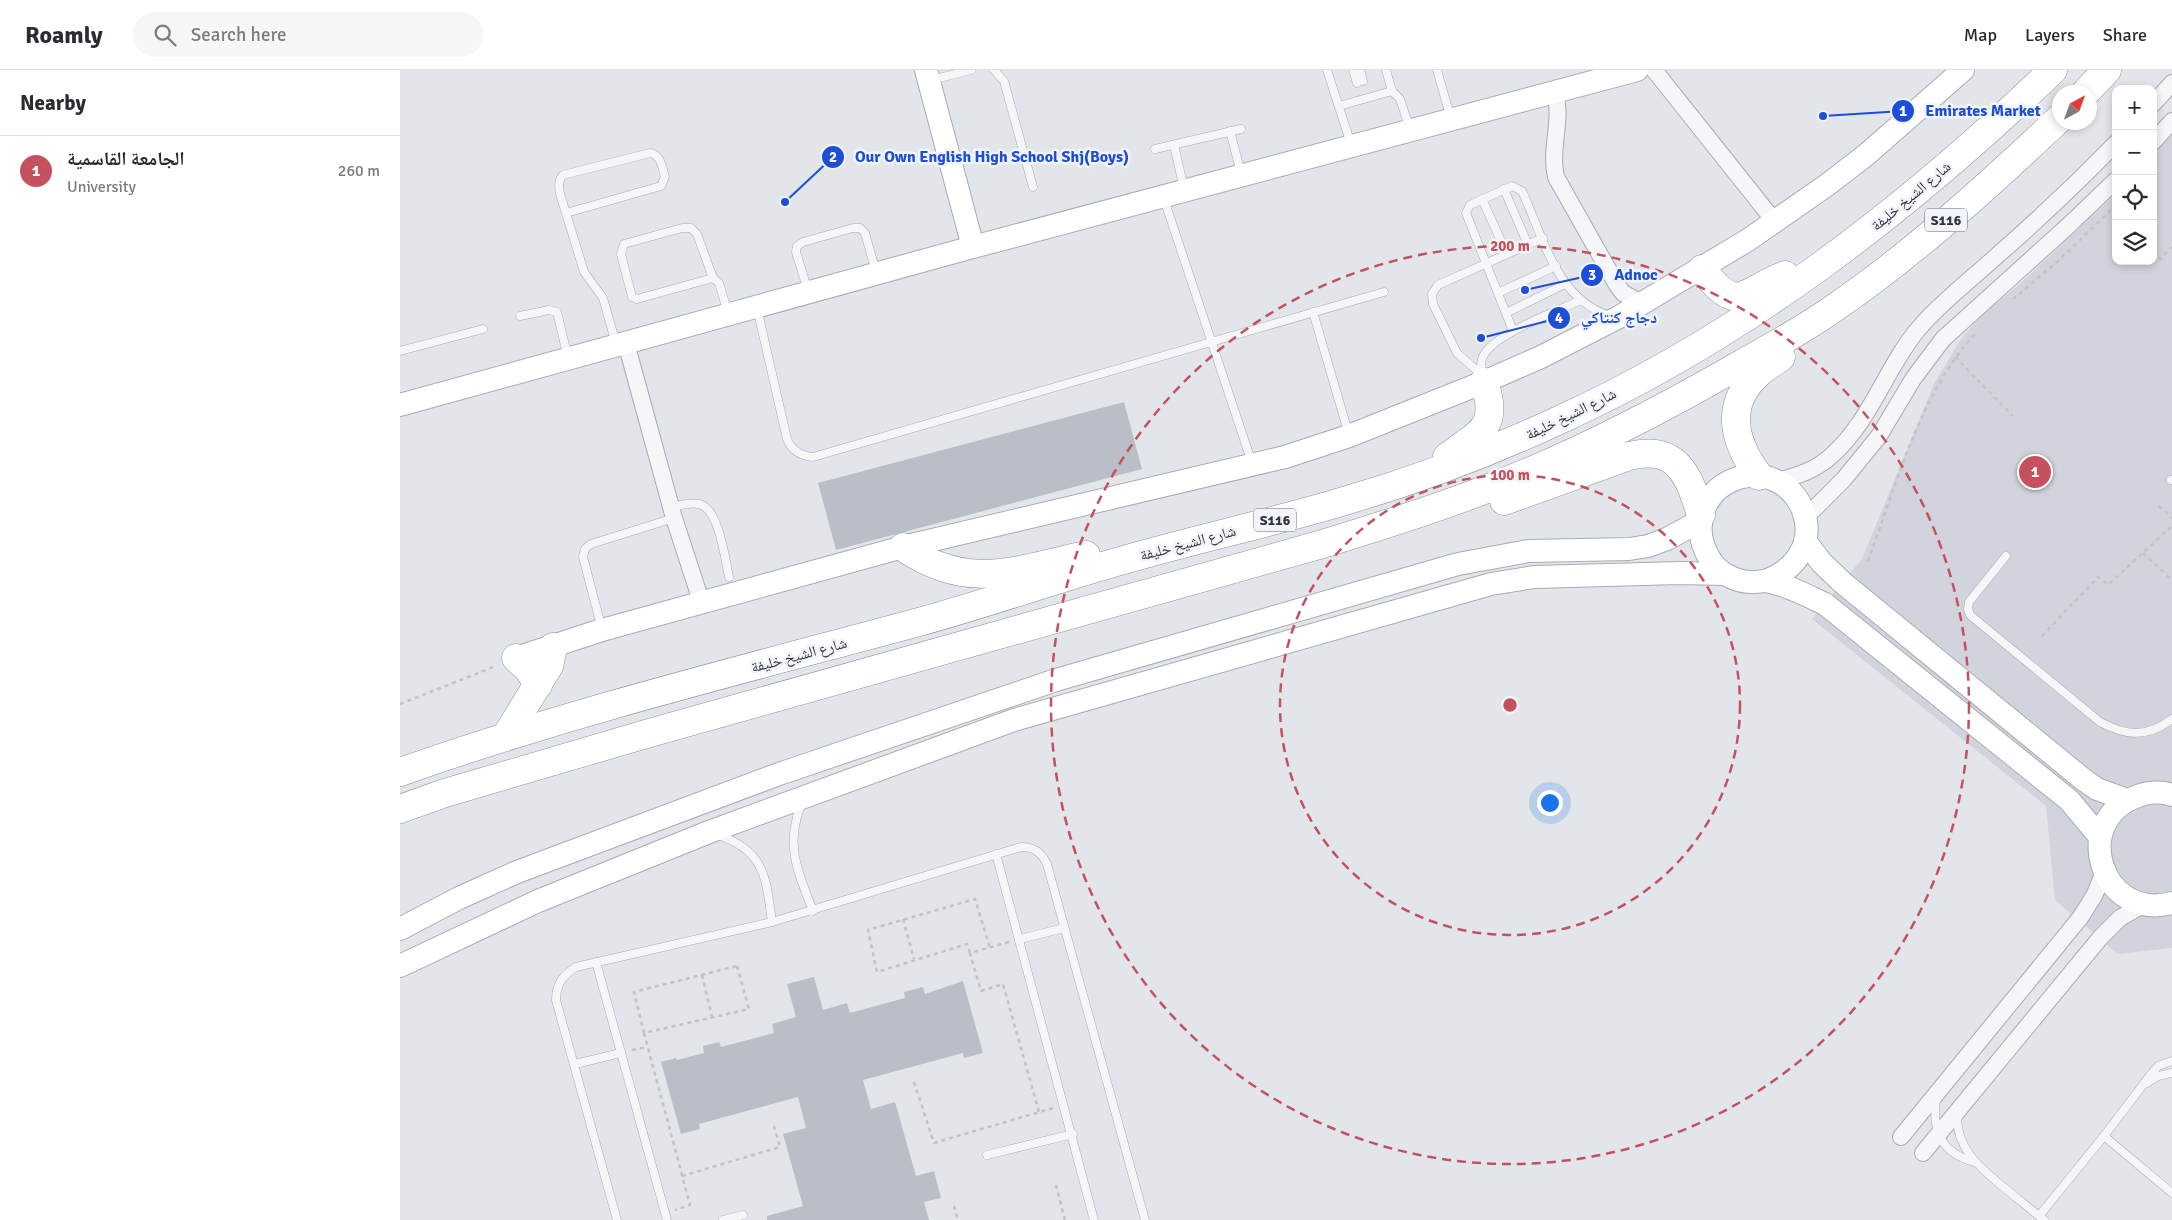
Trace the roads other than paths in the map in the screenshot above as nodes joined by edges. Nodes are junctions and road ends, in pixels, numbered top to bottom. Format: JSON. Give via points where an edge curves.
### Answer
{"nodes":[{"id":1,"x":972,"y":70,"type":"edge"},
{"id":2,"x":994,"y":70,"type":"edge"},
{"id":3,"x":1327,"y":70,"type":"edge"},
{"id":4,"x":1353,"y":70,"type":"edge"},
{"id":5,"x":1360,"y":70,"type":"edge"},
{"id":6,"x":1386,"y":70,"type":"edge"},
{"id":7,"x":1437,"y":70,"type":"edge"},
{"id":8,"x":1637,"y":70,"type":"edge"},
{"id":9,"x":1654,"y":70,"type":"edge"},
{"id":10,"x":1963,"y":70,"type":"edge"},
{"id":11,"x":2107,"y":70,"type":"edge"},
{"id":12,"x":2045,"y":75,"type":"edge"},
{"id":13,"x":928,"y":76,"type":"edge"},
{"id":14,"x":2172,"y":83,"type":"edge"},
{"id":15,"x":2093,"y":85,"type":"edge"},
{"id":16,"x":1392,"y":91,"type":"junction"},
{"id":17,"x":1554,"y":92,"type":"junction"},
{"id":18,"x":2157,"y":100,"type":"edge"},
{"id":19,"x":1338,"y":106,"type":"junction"},
{"id":20,"x":1451,"y":120,"type":"junction"},
{"id":21,"x":2172,"y":122,"type":"edge"},
{"id":22,"x":2052,"y":125,"type":"edge"},
{"id":23,"x":1241,"y":129,"type":"dead end"},
{"id":24,"x":1230,"y":131,"type":"junction"},
{"id":25,"x":1411,"y":131,"type":"junction"},
{"id":26,"x":2157,"y":138,"type":"edge"},
{"id":27,"x":1174,"y":145,"type":"junction"},
{"id":28,"x":1352,"y":147,"type":"junction"},
{"id":29,"x":2112,"y":147,"type":"edge"},
{"id":30,"x":1155,"y":149,"type":"dead end"},
{"id":31,"x":1242,"y":176,"type":"junction"},
{"id":32,"x":2112,"y":184,"type":"edge"},
{"id":33,"x":1034,"y":187,"type":"dead end"},
{"id":34,"x":1504,"y":189,"type":"junction"},
{"id":35,"x":1174,"y":194,"type":"junction"},
{"id":36,"x":1482,"y":199,"type":"junction"},
{"id":37,"x":566,"y":213,"type":"junction"},
{"id":38,"x":1774,"y":222,"type":"junction"},
{"id":39,"x":1543,"y":238,"type":"junction"},
{"id":40,"x":1528,"y":245,"type":"junction"},
{"id":41,"x":973,"y":247,"type":"junction"},
{"id":42,"x":1507,"y":254,"type":"junction"},
{"id":43,"x":1486,"y":263,"type":"junction"},
{"id":44,"x":1556,"y":266,"type":"junction"},
{"id":45,"x":1818,"y":267,"type":"junction"},
{"id":46,"x":1702,"y":269,"type":"junction"},
{"id":47,"x":877,"y":274,"type":"junction"},
{"id":48,"x":713,"y":278,"type":"junction"},
{"id":49,"x":1565,"y":284,"type":"junction"},
{"id":50,"x":1384,"y":292,"type":"dead end"},
{"id":51,"x":1498,"y":292,"type":"junction"},
{"id":52,"x":808,"y":293,"type":"junction"},
{"id":53,"x":1580,"y":300,"type":"junction"},
{"id":54,"x":1643,"y":304,"type":"junction"},
{"id":55,"x":757,"y":307,"type":"junction"},
{"id":56,"x":1313,"y":312,"type":"junction"},
{"id":57,"x":1506,"y":313,"type":"junction"},
{"id":58,"x":1826,"y":314,"type":"junction"},
{"id":59,"x":729,"y":315,"type":"junction"},
{"id":60,"x":520,"y":316,"type":"dead end"},
{"id":61,"x":1619,"y":317,"type":"junction"},
{"id":62,"x":484,"y":328,"type":"dead end"},
{"id":63,"x":1513,"y":331,"type":"junction"},
{"id":64,"x":1212,"y":341,"type":"junction"},
{"id":65,"x":621,"y":345,"type":"junction"},
{"id":66,"x":400,"y":351,"type":"edge"},
{"id":67,"x":568,"y":359,"type":"junction"},
{"id":68,"x":1483,"y":379,"type":"junction"},
{"id":69,"x":401,"y":402,"type":"edge"},
{"id":70,"x":1349,"y":436,"type":"junction"},
{"id":71,"x":1252,"y":464,"type":"junction"},
{"id":72,"x":1422,"y":476,"type":"junction"},
{"id":73,"x":1768,"y":479,"type":"junction"},
{"id":74,"x":673,"y":512,"type":"junction"},
{"id":75,"x":1416,"y":515,"type":"junction"},
{"id":76,"x":1701,"y":518,"type":"junction"},
{"id":77,"x":1805,"y":518,"type":"junction"},
{"id":78,"x":1805,"y":541,"type":"junction"},
{"id":79,"x":903,"y":547,"type":"junction"},
{"id":80,"x":2006,"y":556,"type":"dead end"},
{"id":81,"x":1134,"y":557,"type":"junction"},
{"id":82,"x":1724,"y":574,"type":"junction"},
{"id":83,"x":729,"y":577,"type":"dead end"},
{"id":84,"x":1765,"y":581,"type":"junction"},
{"id":85,"x":702,"y":604,"type":"junction"},
{"id":86,"x":602,"y":630,"type":"junction"},
{"id":87,"x":553,"y":647,"type":"junction"},
{"id":88,"x":516,"y":658,"type":"joint"},
{"id":89,"x":1056,"y":680,"type":"junction"},
{"id":90,"x":538,"y":685,"type":"junction"},
{"id":91,"x":2172,"y":719,"type":"edge"},
{"id":92,"x":1014,"y":720,"type":"junction"},
{"id":93,"x":506,"y":736,"type":"junction"},
{"id":94,"x":400,"y":772,"type":"edge"},
{"id":95,"x":2171,"y":793,"type":"edge"},
{"id":96,"x":804,"y":796,"type":"junction"},
{"id":97,"x":2127,"y":800,"type":"junction"},
{"id":98,"x":400,"y":809,"type":"edge"},
{"id":99,"x":709,"y":832,"type":"junction"},
{"id":100,"x":2100,"y":837,"type":"junction"},
{"id":101,"x":609,"y":838,"type":"junction"},
{"id":102,"x":996,"y":854,"type":"junction"},
{"id":103,"x":2104,"y":872,"type":"junction"},
{"id":104,"x":538,"y":901,"type":"junction"},
{"id":105,"x":2163,"y":904,"type":"edge"},
{"id":106,"x":813,"y":911,"type":"junction"},
{"id":107,"x":772,"y":922,"type":"junction"},
{"id":108,"x":1064,"y":928,"type":"junction"},
{"id":109,"x":400,"y":929,"type":"edge"},
{"id":110,"x":1020,"y":939,"type":"junction"},
{"id":111,"x":596,"y":962,"type":"junction"},
{"id":112,"x":400,"y":966,"type":"edge"},
{"id":113,"x":621,"y":1053,"type":"junction"},
{"id":114,"x":2172,"y":1061,"type":"edge"},
{"id":115,"x":575,"y":1064,"type":"junction"},
{"id":116,"x":2172,"y":1073,"type":"edge"},
{"id":117,"x":2145,"y":1084,"type":"junction"},
{"id":118,"x":1937,"y":1095,"type":"junction"},
{"id":119,"x":1957,"y":1111,"type":"junction"},
{"id":120,"x":1073,"y":1134,"type":"junction"},
{"id":121,"x":1938,"y":1134,"type":"junction"},
{"id":122,"x":2104,"y":1136,"type":"junction"},
{"id":123,"x":1901,"y":1137,"type":"dead end"},
{"id":124,"x":1923,"y":1153,"type":"dead end"},
{"id":125,"x":987,"y":1155,"type":"dead end"},
{"id":126,"x":1974,"y":1162,"type":"junction"},
{"id":127,"x":2172,"y":1193,"type":"edge"},
{"id":128,"x":744,"y":1215,"type":"dead end"},
{"id":129,"x":666,"y":1216,"type":"edge"},
{"id":130,"x":2042,"y":1218,"type":"edge"},
{"id":131,"x":617,"y":1220,"type":"edge"},
{"id":132,"x":723,"y":1220,"type":"edge"},
{"id":133,"x":1094,"y":1220,"type":"edge"},
{"id":134,"x":1145,"y":1220,"type":"edge"}],
"edges":[{"from":1,"to":13,"type":"lane"},
{"from":2,"to":33,"type":"lane","via":[[1004,81]]},
{"from":3,"to":19,"type":"lane"},
{"from":4,"to":5,"type":"lane","via":[[1360,82]]},
{"from":6,"to":16,"type":"lane"},
{"from":7,"to":20,"type":"lane"},
{"from":8,"to":17,"type":"street"},
{"from":9,"to":38,"type":"street"},
{"from":10,"to":38,"type":"street","via":[[1866,155]]},
{"from":11,"to":15,"type":"highway"},
{"from":12,"to":45,"type":"highway","name":"شارع الشيخ خليفة","number":"S116","via":[[1903,204]]},
{"from":13,"to":41,"type":"street"},
{"from":14,"to":18,"type":"street"},
{"from":16,"to":19,"type":"lane"},
{"from":16,"to":25,"type":"lane","via":[[1400,99]]},
{"from":17,"to":20,"type":"street"},
{"from":17,"to":54,"type":"street","via":[[1558,110],[1553,158],[1556,177],[1616,285],[1623,293]]},
{"from":19,"to":28,"type":"lane"},
{"from":20,"to":25,"type":"street"},
{"from":21,"to":26,"type":"street"},
{"from":22,"to":58,"type":"highway","number":"S116","via":[[1946,220]]},
{"from":23,"to":24,"type":"lane"},
{"from":24,"to":27,"type":"lane"},
{"from":24,"to":31,"type":"lane"},
{"from":25,"to":28,"type":"street"},
{"from":27,"to":30,"type":"lane"},
{"from":27,"to":35,"type":"lane"},
{"from":28,"to":31,"type":"street"},
{"from":29,"to":73,"type":"street","via":[[1920,327],[1894,361],[1864,415],[1832,456],[1797,477]]},
{"from":31,"to":35,"type":"street"},
{"from":32,"to":77,"type":"street","via":[[1943,339],[1913,379],[1873,443],[1844,479]]},
{"from":34,"to":36,"type":"lane"},
{"from":34,"to":39,"type":"lane","via":[[1516,186],[1522,191]]},
{"from":34,"to":40,"type":"lane"},
{"from":35,"to":41,"type":"street"},
{"from":35,"to":64,"type":"lane"},
{"from":36,"to":42,"type":"lane"},
{"from":36,"to":43,"type":"lane","via":[[1470,205],[1466,213]]},
{"from":37,"to":37,"type":"lane","via":[[661,186],[665,177],[658,157],[646,153],[563,175],[558,182]]},
{"from":37,"to":65,"type":"lane","via":[[584,272],[603,298]]},
{"from":38,"to":46,"type":"street"},
{"from":39,"to":40,"type":"lane"},
{"from":39,"to":44,"type":"lane"},
{"from":40,"to":42,"type":"lane"},
{"from":41,"to":47,"type":"street"},
{"from":42,"to":43,"type":"lane"},
{"from":43,"to":51,"type":"lane"},
{"from":43,"to":68,"type":"lane","via":[[1438,285],[1432,299],[1457,353]]},
{"from":44,"to":49,"type":"lane"},
{"from":44,"to":51,"type":"lane"},
{"from":45,"to":46,"type":"highway","via":[[1790,272],[1744,296],[1722,292]]},
{"from":45,"to":72,"type":"highway","name":"شارع الشيخ خليفة","number":"S116","via":[[1730,330],[1641,380],[1526,435]]},
{"from":46,"to":54,"type":"street"},
{"from":47,"to":52,"type":"street"},
{"from":47,"to":52,"type":"lane","via":[[865,233],[860,228],[853,228],[797,246]]},
{"from":48,"to":48,"type":"lane","via":[[700,238],[691,228],[627,242],[622,247],[630,292],[635,298]]},
{"from":48,"to":59,"type":"lane","via":[[719,283]]},
{"from":49,"to":53,"type":"lane"},
{"from":49,"to":57,"type":"lane"},
{"from":50,"to":56,"type":"lane"},
{"from":51,"to":57,"type":"lane"},
{"from":52,"to":55,"type":"street"},
{"from":53,"to":61,"type":"lane","via":[[1599,312]]},
{"from":53,"to":63,"type":"lane"},
{"from":54,"to":61,"type":"street"},
{"from":55,"to":59,"type":"street"},
{"from":55,"to":64,"type":"lane","via":[[787,439],[794,450],[813,457]]},
{"from":56,"to":64,"type":"lane"},
{"from":56,"to":70,"type":"lane"},
{"from":57,"to":63,"type":"lane"},
{"from":58,"to":73,"type":"highway","via":[[1800,342],[1758,374],[1738,405],[1735,424],[1738,443],[1747,460]]},
{"from":58,"to":75,"type":"highway","number":"S116","via":[[1708,384],[1605,437],[1518,476]]},
{"from":59,"to":65,"type":"street"},
{"from":60,"to":67,"type":"lane","via":[[549,310],[557,312]]},
{"from":61,"to":68,"type":"street","via":[[1541,357]]},
{"from":62,"to":66,"type":"lane"},
{"from":63,"to":68,"type":"lane","via":[[1484,354],[1480,365]]},
{"from":64,"to":71,"type":"lane"},
{"from":65,"to":67,"type":"street"},
{"from":65,"to":74,"type":"street"},
{"from":67,"to":69,"type":"street"},
{"from":68,"to":70,"type":"street"},
{"from":68,"to":72,"type":"highway","via":[[1491,405],[1491,414],[1483,429]]},
{"from":70,"to":71,"type":"street"},
{"from":71,"to":79,"type":"street"},
{"from":72,"to":81,"type":"highway","name":"شارع الشيخ خليفة","number":"S116","via":[[1343,502]]},
{"from":73,"to":76,"type":"street","via":[[1744,476],[1730,481],[1712,495]]},
{"from":73,"to":77,"type":"street","via":[[1790,490],[1800,503]]},
{"from":74,"to":83,"type":"lane","via":[[692,503],[709,509],[715,520]]},
{"from":74,"to":85,"type":"street"},
{"from":74,"to":86,"type":"lane","via":[[585,549],[583,557]]},
{"from":75,"to":76,"type":"highway","via":[[1479,509],[1629,456],[1650,453],[1671,460],[1686,474]]},
{"from":75,"to":98,"type":"highway","number":"S116","via":[[1066,617],[637,736]]},
{"from":76,"to":82,"type":"street","via":[[1700,537],[1704,551]]},
{"from":76,"to":89,"type":"street","via":[[1667,539],[1648,546],[1529,551],[1458,564]]},
{"from":77,"to":78,"type":"street"},
{"from":78,"to":84,"type":"street","via":[[1791,567]]},
{"from":78,"to":97,"type":"street","via":[[1842,583],[2084,780]]},
{"from":79,"to":81,"type":"highway","via":[[922,561],[939,568],[975,574],[1011,571],[1100,553]]},
{"from":79,"to":85,"type":"street"},
{"from":80,"to":91,"type":"lane","via":[[1969,602],[1970,616],[2114,730],[2147,732]]},
{"from":81,"to":93,"type":"highway","name":"شارع الشيخ خليفة","number":"S116","via":[[942,616]]},
{"from":82,"to":84,"type":"street","via":[[1737,580]]},
{"from":82,"to":92,"type":"street","via":[[1534,577],[1491,584]]},
{"from":84,"to":100,"type":"street","via":[[1825,604],[2069,800]]},
{"from":85,"to":86,"type":"street"},
{"from":86,"to":87,"type":"street"},
{"from":87,"to":88,"type":"street"},
{"from":87,"to":90,"type":"highway","via":[[551,662]]},
{"from":88,"to":90,"type":"highway"},
{"from":89,"to":92,"type":"street","via":[[1064,685],[1061,694]]},
{"from":89,"to":101,"type":"street","via":[[779,774]]},
{"from":90,"to":93,"type":"highway"},
{"from":92,"to":96,"type":"street"},
{"from":93,"to":94,"type":"highway","name":"شارع الشيخ خليفة","number":"S116"},
{"from":95,"to":97,"type":"street","via":[[2147,793]]},
{"from":96,"to":99,"type":"street"},
{"from":96,"to":106,"type":"lane","via":[[792,840],[796,867]]},
{"from":97,"to":100,"type":"street","via":[[2105,822]]},
{"from":99,"to":104,"type":"street"},
{"from":99,"to":107,"type":"lane","via":[[739,843],[760,864],[766,878]]},
{"from":100,"to":103,"type":"street","via":[[2100,861]]},
{"from":101,"to":104,"type":"street","via":[[584,855],[538,877],[532,886]]},
{"from":101,"to":109,"type":"street","via":[[495,882]]},
{"from":102,"to":106,"type":"lane"},
{"from":102,"to":108,"type":"lane","via":[[1028,847],[1044,857]]},
{"from":102,"to":110,"type":"lane"},
{"from":103,"to":105,"type":"street","via":[[2120,892]]},
{"from":103,"to":118,"type":"street","via":[[2080,918]]},
{"from":104,"to":112,"type":"street"},
{"from":105,"to":119,"type":"street","via":[[2120,918],[2100,938]]},
{"from":106,"to":107,"type":"lane"},
{"from":107,"to":111,"type":"lane"},
{"from":108,"to":110,"type":"lane"},
{"from":108,"to":134,"type":"lane"},
{"from":110,"to":120,"type":"lane"},
{"from":111,"to":113,"type":"lane"},
{"from":111,"to":115,"type":"lane","via":[[569,971],[558,984],[556,992]]},
{"from":113,"to":115,"type":"lane"},
{"from":113,"to":129,"type":"lane"},
{"from":114,"to":117,"type":"lane","via":[[2158,1066]]},
{"from":115,"to":131,"type":"lane"},
{"from":116,"to":117,"type":"lane","via":[[2158,1076]]},
{"from":117,"to":122,"type":"lane"},
{"from":118,"to":121,"type":"lane"},
{"from":118,"to":123,"type":"street"},
{"from":119,"to":121,"type":"street"},
{"from":119,"to":126,"type":"lane","via":[[1958,1133]]},
{"from":120,"to":125,"type":"lane"},
{"from":120,"to":133,"type":"lane"},
{"from":121,"to":124,"type":"street"},
{"from":121,"to":126,"type":"lane","via":[[1955,1155]]},
{"from":122,"to":127,"type":"lane"},
{"from":122,"to":130,"type":"lane"},
{"from":126,"to":130,"type":"lane"},
{"from":128,"to":132,"type":"lane"}]}
